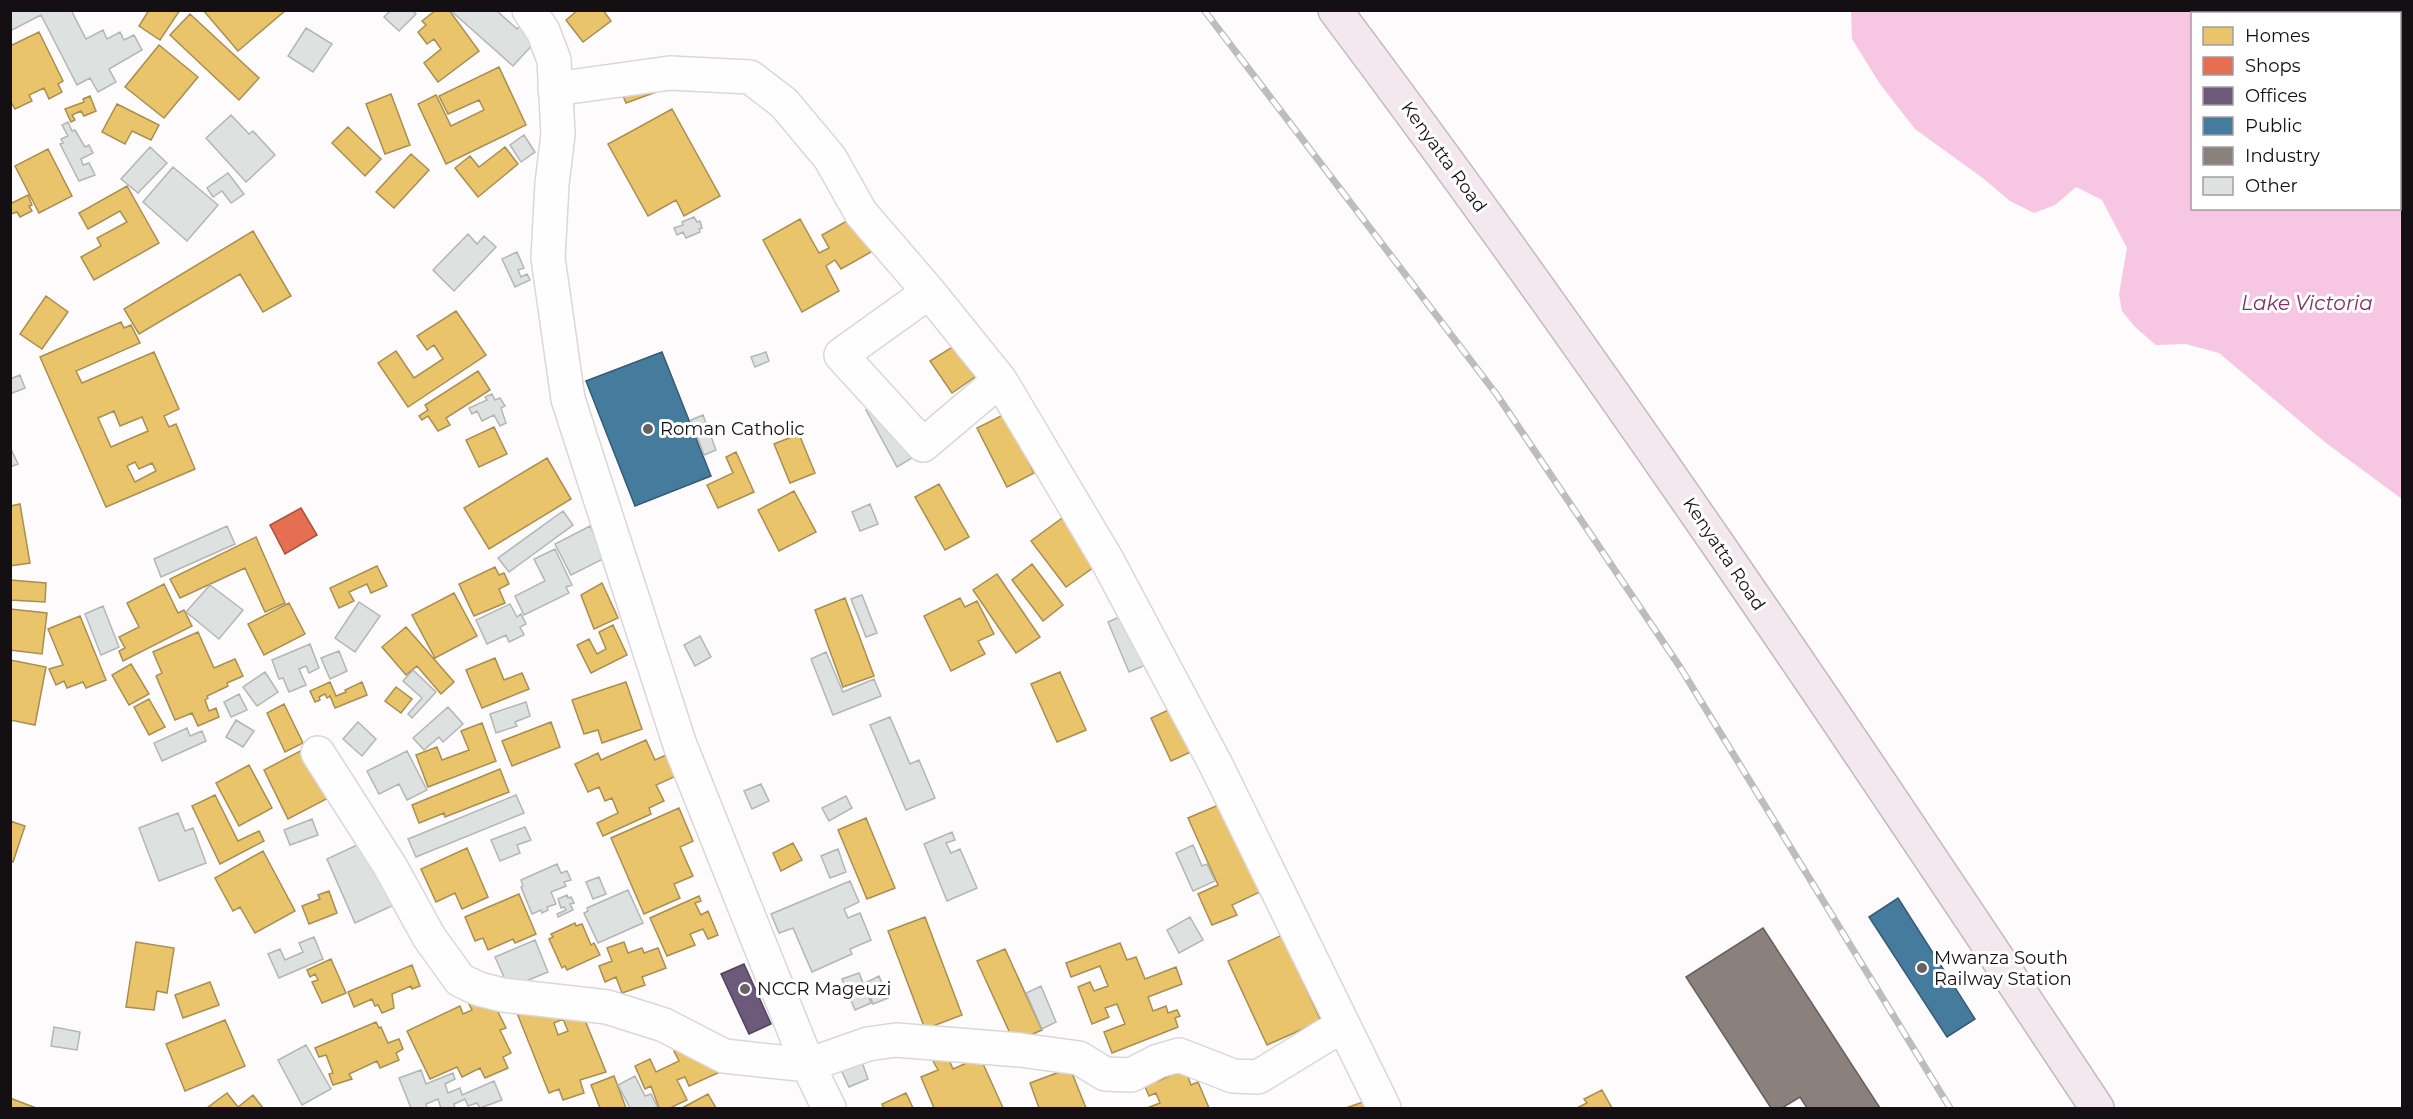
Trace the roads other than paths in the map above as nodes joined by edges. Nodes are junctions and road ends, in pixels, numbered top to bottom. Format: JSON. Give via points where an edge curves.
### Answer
{"nodes":[{"id":1,"x":529,"y":10,"type":"edge"},
{"id":2,"x":1335,"y":10,"type":"edge"},
{"id":3,"x":555,"y":89,"type":"junction"},
{"id":4,"x":929,"y":292,"type":"junction"},
{"id":5,"x":1000,"y":380,"type":"junction"},
{"id":6,"x":318,"y":753,"type":"dead end"},
{"id":7,"x":1343,"y":1025,"type":"junction"},
{"id":8,"x":808,"y":1065,"type":"junction"},
{"id":9,"x":829,"y":1108,"type":"edge"},
{"id":10,"x":1384,"y":1108,"type":"edge"},
{"id":11,"x":2097,"y":1108,"type":"edge"}],
"edges":[{"from":1,"to":3,"type":"street","via":[[543,31],[554,60]]},
{"from":2,"to":11,"type":"highway","name":"Kenyatta Road","via":[[1614,393]]},
{"from":3,"to":4,"type":"street","via":[[670,74],[750,77],[784,103],[830,158],[861,213]]},
{"from":3,"to":8,"type":"street","via":[[558,134],[548,258],[568,399],[680,745]]},
{"from":4,"to":5,"type":"street"},
{"from":4,"to":5,"type":"street","via":[[841,355],[923,445]]},
{"from":5,"to":7,"type":"street","via":[[1113,570],[1216,765]]},
{"from":6,"to":8,"type":"street","via":[[390,866],[429,937],[460,980],[503,995],[607,1007],[664,1025],[724,1056]]},
{"from":7,"to":8,"type":"street","via":[[1258,1077],[1233,1076],[1179,1054],[1131,1075],[1105,1074],[1079,1058],[896,1040],[868,1044]]},
{"from":7,"to":10,"type":"street"},
{"from":8,"to":9,"type":"street"}]}
